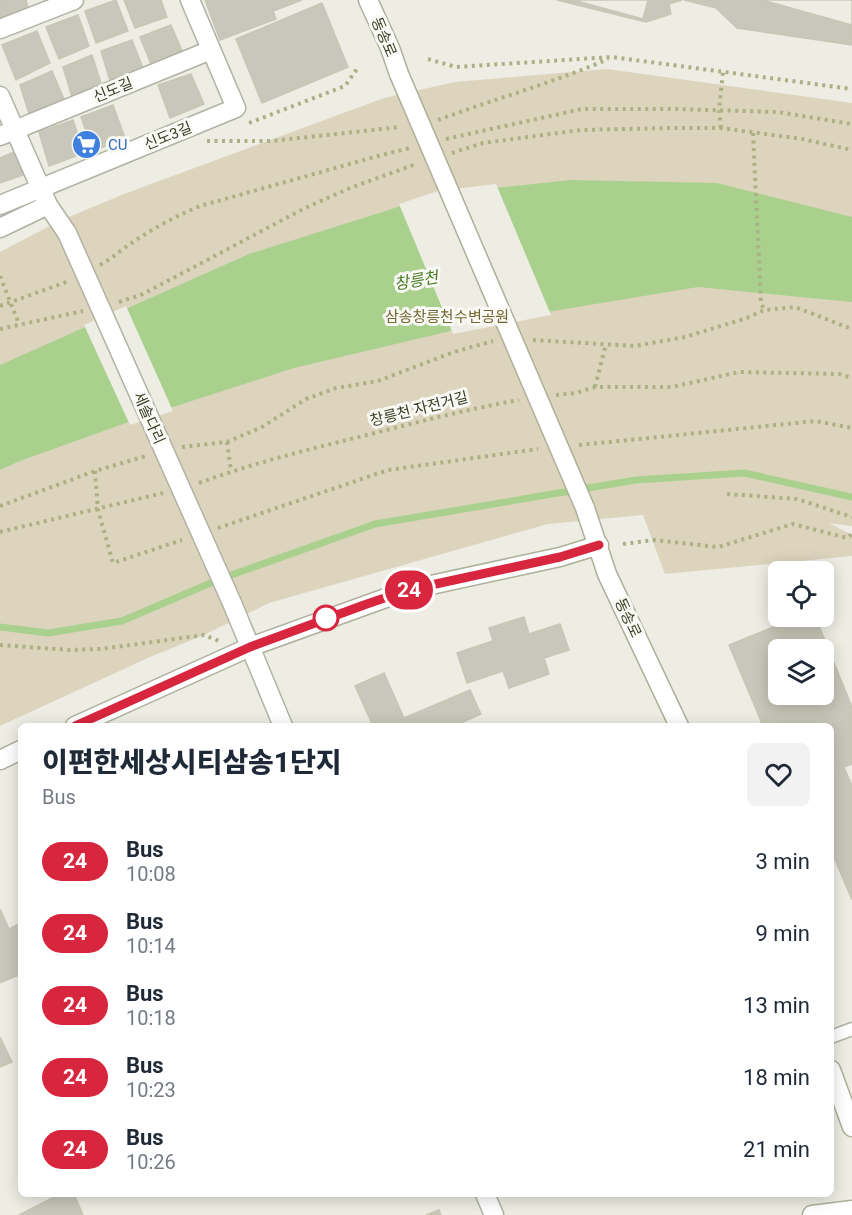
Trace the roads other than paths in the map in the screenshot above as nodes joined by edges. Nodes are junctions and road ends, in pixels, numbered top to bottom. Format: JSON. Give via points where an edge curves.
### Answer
{"nodes":[{"id":1,"x":74,"y":0,"type":"edge"},
{"id":2,"x":190,"y":0,"type":"edge"},
{"id":3,"x":368,"y":0,"type":"edge"},
{"id":4,"x":0,"y":28,"type":"edge"},
{"id":5,"x":211,"y":50,"type":"junction"},
{"id":6,"x":0,"y":96,"type":"edge"},
{"id":7,"x":8,"y":133,"type":"edge"},
{"id":8,"x":40,"y":187,"type":"junction"},
{"id":9,"x":0,"y":205,"type":"edge"},
{"id":10,"x":48,"y":205,"type":"junction"},
{"id":11,"x":0,"y":228,"type":"edge"},
{"id":12,"x":599,"y":545,"type":"junction"},
{"id":13,"x":250,"y":647,"type":"junction"},
{"id":14,"x":82,"y":723,"type":"edge"},
{"id":15,"x":281,"y":723,"type":"edge"},
{"id":16,"x":677,"y":723,"type":"edge"},
{"id":17,"x":18,"y":751,"type":"edge"},
{"id":18,"x":0,"y":760,"type":"edge"},
{"id":19,"x":852,"y":1029,"type":"edge"},
{"id":20,"x":834,"y":1036,"type":"edge"},
{"id":21,"x":834,"y":1078,"type":"edge"},
{"id":22,"x":852,"y":1127,"type":"edge"},
{"id":23,"x":486,"y":1197,"type":"edge"},
{"id":24,"x":852,"y":1210,"type":"edge"},
{"id":25,"x":494,"y":1215,"type":"edge"},
{"id":26,"x":812,"y":1215,"type":"edge"}],
"edges":[{"from":1,"to":4,"type":"street"},
{"from":2,"to":5,"type":"street"},
{"from":3,"to":12,"type":"street","name":"동송로","bridge":true},
{"from":5,"to":7,"type":"street","name":"신도길"},
{"from":5,"to":8,"type":"street","name":"신도3길","via":[[236,108]]},
{"from":6,"to":7,"type":"street"},
{"from":7,"to":8,"type":"street"},
{"from":8,"to":9,"type":"street","name":"신도3길"},
{"from":8,"to":10,"type":"street"},
{"from":10,"to":11,"type":"street"},
{"from":10,"to":13,"type":"street","name":"세솔다리","bridge":true,"via":[[67,233]]},
{"from":12,"to":13,"type":"street","via":[[408,590]]},
{"from":12,"to":16,"type":"street","name":"동송로","via":[[607,574]]},
{"from":13,"to":14,"type":"street"},
{"from":13,"to":15,"type":"street","name":"세솔다리"},
{"from":17,"to":18,"type":"street"},
{"from":19,"to":20,"type":"lane"},
{"from":21,"to":22,"type":"street"},
{"from":23,"to":25,"type":"street"},
{"from":24,"to":26,"type":"street"}]}
